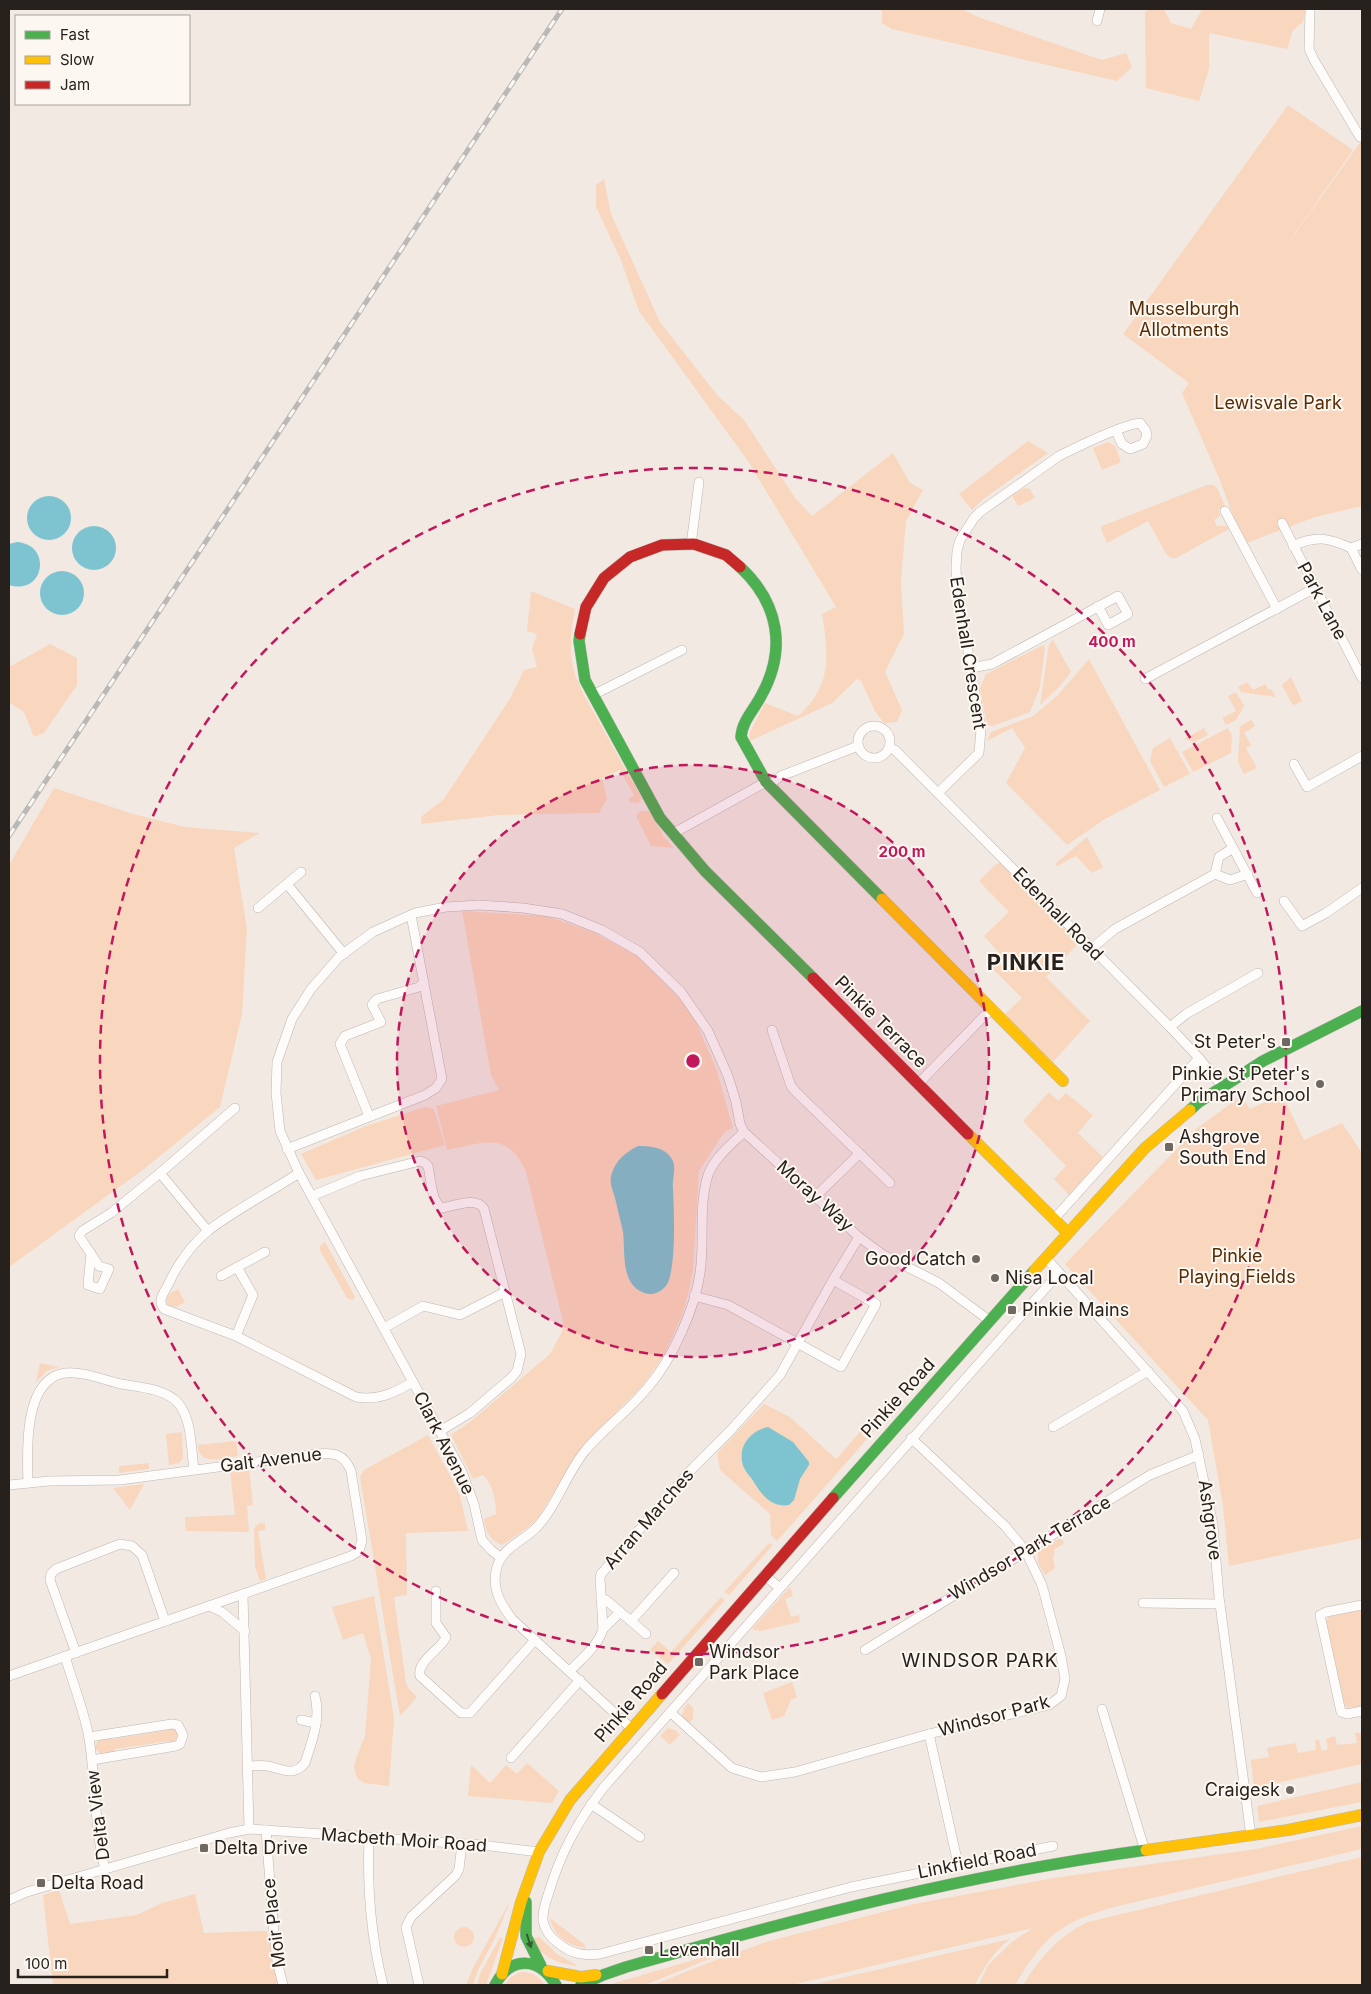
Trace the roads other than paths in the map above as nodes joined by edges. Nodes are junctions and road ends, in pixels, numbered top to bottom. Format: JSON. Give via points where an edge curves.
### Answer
{"nodes":[{"id":1,"x":1100,"y":9,"type":"edge"},
{"id":2,"x":1310,"y":9,"type":"edge"},
{"id":3,"x":1097,"y":20,"type":"dead end"},
{"id":4,"x":1360,"y":137,"type":"dead end"},
{"id":5,"x":1116,"y":432,"type":"dead end"},
{"id":6,"x":699,"y":482,"type":"dead end"},
{"id":7,"x":1226,"y":516,"type":"dead end"},
{"id":8,"x":1282,"y":523,"type":"dead end"},
{"id":9,"x":1362,"y":544,"type":"edge"},
{"id":10,"x":691,"y":545,"type":"junction"},
{"id":11,"x":1293,"y":546,"type":"junction"},
{"id":12,"x":1351,"y":548,"type":"junction"},
{"id":13,"x":1362,"y":570,"type":"edge"},
{"id":14,"x":1315,"y":588,"type":"junction"},
{"id":15,"x":1098,"y":606,"type":"dead end"},
{"id":16,"x":1277,"y":609,"type":"junction"},
{"id":17,"x":682,"y":650,"type":"dead end"},
{"id":18,"x":971,"y":668,"type":"junction"},
{"id":19,"x":1362,"y":678,"type":"edge"},
{"id":20,"x":1145,"y":679,"type":"dead end"},
{"id":21,"x":593,"y":695,"type":"junction"},
{"id":22,"x":858,"y":746,"type":"junction"},
{"id":23,"x":889,"y":748,"type":"junction"},
{"id":24,"x":1362,"y":756,"type":"edge"},
{"id":25,"x":1294,"y":764,"type":"dead end"},
{"id":26,"x":768,"y":783,"type":"junction"},
{"id":27,"x":939,"y":792,"type":"junction"},
{"id":28,"x":1217,"y":818,"type":"dead end"},
{"id":29,"x":672,"y":834,"type":"junction"},
{"id":30,"x":1233,"y":848,"type":"junction"},
{"id":31,"x":301,"y":872,"type":"dead end"},
{"id":32,"x":1215,"y":874,"type":"junction"},
{"id":33,"x":1248,"y":874,"type":"junction"},
{"id":34,"x":287,"y":884,"type":"junction"},
{"id":35,"x":1362,"y":888,"type":"edge"},
{"id":36,"x":1257,"y":893,"type":"dead end"},
{"id":37,"x":1284,"y":901,"type":"dead end"},
{"id":38,"x":258,"y":908,"type":"dead end"},
{"id":39,"x":411,"y":915,"type":"junction"},
{"id":40,"x":1091,"y":949,"type":"junction"},
{"id":41,"x":344,"y":954,"type":"junction"},
{"id":42,"x":1258,"y":973,"type":"dead end"},
{"id":43,"x":424,"y":982,"type":"junction"},
{"id":44,"x":991,"y":1009,"type":"junction"},
{"id":45,"x":1362,"y":1011,"type":"edge"},
{"id":46,"x":1170,"y":1027,"type":"junction"},
{"id":47,"x":772,"y":1030,"type":"dead end"},
{"id":48,"x":1199,"y":1058,"type":"junction"},
{"id":49,"x":1063,"y":1081,"type":"dead end"},
{"id":50,"x":918,"y":1084,"type":"junction"},
{"id":51,"x":1222,"y":1086,"type":"junction"},
{"id":52,"x":235,"y":1108,"type":"dead end"},
{"id":53,"x":369,"y":1116,"type":"junction"},
{"id":54,"x":744,"y":1132,"type":"junction"},
{"id":55,"x":287,"y":1149,"type":"junction"},
{"id":56,"x":859,"y":1154,"type":"junction"},
{"id":57,"x":160,"y":1173,"type":"junction"},
{"id":58,"x":299,"y":1173,"type":"junction"},
{"id":59,"x":890,"y":1183,"type":"dead end"},
{"id":60,"x":312,"y":1196,"type":"junction"},
{"id":61,"x":816,"y":1196,"type":"junction"},
{"id":62,"x":1054,"y":1219,"type":"junction"},
{"id":63,"x":208,"y":1231,"type":"junction"},
{"id":64,"x":1068,"y":1233,"type":"junction"},
{"id":65,"x":860,"y":1237,"type":"junction"},
{"id":66,"x":265,"y":1252,"type":"dead end"},
{"id":67,"x":91,"y":1253,"type":"dead end"},
{"id":68,"x":1046,"y":1258,"type":"junction"},
{"id":69,"x":237,"y":1266,"type":"junction"},
{"id":70,"x":1059,"y":1274,"type":"junction"},
{"id":71,"x":221,"y":1276,"type":"dead end"},
{"id":72,"x":833,"y":1280,"type":"junction"},
{"id":73,"x":505,"y":1292,"type":"junction"},
{"id":74,"x":694,"y":1296,"type":"junction"},
{"id":75,"x":990,"y":1321,"type":"junction"},
{"id":76,"x":384,"y":1328,"type":"junction"},
{"id":77,"x":236,"y":1336,"type":"junction"},
{"id":78,"x":797,"y":1344,"type":"junction"},
{"id":79,"x":1148,"y":1371,"type":"junction"},
{"id":80,"x":413,"y":1382,"type":"junction"},
{"id":81,"x":1053,"y":1428,"type":"dead end"},
{"id":82,"x":440,"y":1431,"type":"junction"},
{"id":83,"x":911,"y":1438,"type":"junction"},
{"id":84,"x":1199,"y":1455,"type":"junction"},
{"id":85,"x":194,"y":1469,"type":"junction"},
{"id":86,"x":28,"y":1483,"type":"junction"},
{"id":87,"x":9,"y":1485,"type":"edge"},
{"id":88,"x":1026,"y":1550,"type":"junction"},
{"id":89,"x":500,"y":1557,"type":"junction"},
{"id":90,"x":674,"y":1573,"type":"dead end"},
{"id":91,"x":764,"y":1574,"type":"junction"},
{"id":92,"x":780,"y":1588,"type":"junction"},
{"id":93,"x":436,"y":1591,"type":"dead end"},
{"id":94,"x":244,"y":1594,"type":"junction"},
{"id":95,"x":601,"y":1598,"type":"junction"},
{"id":96,"x":1143,"y":1603,"type":"dead end"},
{"id":97,"x":1220,"y":1604,"type":"junction"},
{"id":98,"x":1362,"y":1605,"type":"edge"},
{"id":99,"x":209,"y":1606,"type":"junction"},
{"id":100,"x":620,"y":1612,"type":"junction"},
{"id":101,"x":166,"y":1621,"type":"junction"},
{"id":102,"x":631,"y":1621,"type":"junction"},
{"id":103,"x":603,"y":1629,"type":"junction"},
{"id":104,"x":244,"y":1630,"type":"junction"},
{"id":105,"x":646,"y":1634,"type":"dead end"},
{"id":106,"x":535,"y":1640,"type":"junction"},
{"id":107,"x":865,"y":1650,"type":"dead end"},
{"id":108,"x":76,"y":1653,"type":"junction"},
{"id":109,"x":65,"y":1656,"type":"junction"},
{"id":110,"x":570,"y":1671,"type":"junction"},
{"id":111,"x":9,"y":1676,"type":"edge"},
{"id":112,"x":580,"y":1680,"type":"junction"},
{"id":113,"x":316,"y":1696,"type":"dead end"},
{"id":114,"x":1102,"y":1709,"type":"dead end"},
{"id":115,"x":1362,"y":1711,"type":"edge"},
{"id":116,"x":670,"y":1712,"type":"junction"},
{"id":117,"x":533,"y":1718,"type":"dead end"},
{"id":118,"x":301,"y":1720,"type":"dead end"},
{"id":119,"x":316,"y":1723,"type":"junction"},
{"id":120,"x":541,"y":1724,"type":"junction"},
{"id":121,"x":631,"y":1728,"type":"junction"},
{"id":122,"x":929,"y":1734,"type":"junction"},
{"id":123,"x":89,"y":1737,"type":"junction"},
{"id":124,"x":511,"y":1758,"type":"dead end"},
{"id":125,"x":92,"y":1760,"type":"junction"},
{"id":126,"x":247,"y":1766,"type":"junction"},
{"id":127,"x":591,"y":1804,"type":"junction"},
{"id":128,"x":1362,"y":1815,"type":"edge"},
{"id":129,"x":249,"y":1829,"type":"junction"},
{"id":130,"x":266,"y":1830,"type":"junction"},
{"id":131,"x":1251,"y":1836,"type":"junction"},
{"id":132,"x":369,"y":1837,"type":"junction"},
{"id":133,"x":640,"y":1837,"type":"dead end"},
{"id":134,"x":462,"y":1844,"type":"junction"},
{"id":135,"x":1053,"y":1846,"type":"dead end"},
{"id":136,"x":1145,"y":1851,"type":"junction"},
{"id":137,"x":539,"y":1852,"type":"junction"},
{"id":138,"x":958,"y":1864,"type":"junction"},
{"id":139,"x":105,"y":1869,"type":"junction"},
{"id":140,"x":530,"y":1880,"type":"junction"},
{"id":141,"x":9,"y":1900,"type":"edge"},
{"id":142,"x":555,"y":1941,"type":"joint"},
{"id":143,"x":544,"y":1969,"type":"junction"},
{"id":144,"x":502,"y":1974,"type":"junction"},
{"id":145,"x":605,"y":1974,"type":"junction"},
{"id":146,"x":283,"y":1985,"type":"edge"},
{"id":147,"x":383,"y":1985,"type":"edge"},
{"id":148,"x":419,"y":1985,"type":"edge"},
{"id":149,"x":495,"y":1985,"type":"edge"},
{"id":150,"x":556,"y":1985,"type":"edge"},
{"id":151,"x":581,"y":1985,"type":"edge"}],
"edges":[{"from":1,"to":3,"type":"street"},
{"from":2,"to":4,"type":"street","via":[[1309,49]]},
{"from":5,"to":18,"type":"street","name":"Edenhall Crescent","via":[[1048,462],[980,512],[965,530],[957,552],[956,568]]},
{"from":6,"to":10,"type":"street"},
{"from":7,"to":16,"type":"street"},
{"from":8,"to":11,"type":"street","name":"Park Lane"},
{"from":9,"to":12,"type":"street"},
{"from":10,"to":21,"type":"main road","name":"Pinkie Terrace","via":[[666,545],[634,556],[617,566],[592,592],[583,612],[578,645],[582,671]]},
{"from":10,"to":26,"type":"main road","name":"Pinkie Terrace","via":[[714,550],[749,574],[774,618],[775,663],[764,691],[740,731],[747,750]]},
{"from":11,"to":12,"type":"street","via":[[1305,540],[1331,539]]},
{"from":11,"to":14,"type":"street","name":"Park Lane"},
{"from":12,"to":13,"type":"street"},
{"from":14,"to":16,"type":"street"},
{"from":14,"to":19,"type":"street","name":"Park Lane"},
{"from":15,"to":18,"type":"street","via":[[992,664]]},
{"from":16,"to":20,"type":"street"},
{"from":17,"to":21,"type":"street"},
{"from":18,"to":27,"type":"street","name":"Edenhall Crescent","via":[[981,746],[979,753]]},
{"from":21,"to":29,"type":"main road","name":"Pinkie Terrace","via":[[660,818]]},
{"from":22,"to":23,"type":"street","via":[[863,754],[873,758],[883,756]]},
{"from":22,"to":23,"type":"street","via":[[861,731],[875,725],[888,733]]},
{"from":22,"to":26,"type":"street"},
{"from":23,"to":27,"type":"street","name":"Edenhall Road"},
{"from":24,"to":25,"type":"street","via":[[1307,786]]},
{"from":26,"to":29,"type":"street"},
{"from":26,"to":44,"type":"main road"},
{"from":27,"to":40,"type":"street","name":"Edenhall Road"},
{"from":28,"to":30,"type":"street"},
{"from":29,"to":50,"type":"main road","name":"Pinkie Terrace","via":[[733,900]]},
{"from":30,"to":32,"type":"street","via":[[1219,857]]},
{"from":30,"to":33,"type":"street"},
{"from":31,"to":34,"type":"street"},
{"from":32,"to":33,"type":"street","via":[[1230,880]]},
{"from":32,"to":40,"type":"street","via":[[1115,929]]},
{"from":33,"to":36,"type":"street"},
{"from":34,"to":38,"type":"street"},
{"from":34,"to":41,"type":"street"},
{"from":35,"to":37,"type":"street","via":[[1302,926]]},
{"from":39,"to":41,"type":"street","name":"Clark Avenue","via":[[373,932]]},
{"from":39,"to":43,"type":"street"},
{"from":39,"to":54,"type":"street","name":"Clark Avenue","via":[[446,907],[522,908],[562,914],[624,941],[681,992],[708,1032],[728,1076]]},
{"from":40,"to":46,"type":"street","name":"Edenhall Road"},
{"from":41,"to":55,"type":"street","name":"Clark Avenue","via":[[311,989],[292,1019],[277,1062],[280,1131]]},
{"from":42,"to":46,"type":"street","via":[[1186,1014]]},
{"from":43,"to":53,"type":"street","via":[[442,1079],[425,1095]]},
{"from":43,"to":53,"type":"street","via":[[412,989],[377,998],[372,1005],[381,1022],[345,1036],[340,1044]]},
{"from":44,"to":49,"type":"main road"},
{"from":44,"to":50,"type":"street"},
{"from":45,"to":51,"type":"main road","name":"Pinkie Road","via":[[1263,1061]]},
{"from":46,"to":48,"type":"street","name":"Edenhall Road"},
{"from":47,"to":56,"type":"street","via":[[791,1086]]},
{"from":48,"to":51,"type":"street","name":"Edenhall Road"},
{"from":48,"to":62,"type":"street"},
{"from":50,"to":62,"type":"main road","name":"Pinkie Terrace"},
{"from":51,"to":64,"type":"main road","name":"Pinkie Road","via":[[1198,1102],[1145,1148]]},
{"from":52,"to":57,"type":"street"},
{"from":53,"to":55,"type":"street"},
{"from":54,"to":61,"type":"street","name":"Moray Way"},
{"from":54,"to":74,"type":"street","via":[[708,1174],[703,1198],[700,1273]]},
{"from":55,"to":58,"type":"street","name":"Clark Avenue"},
{"from":56,"to":59,"type":"street"},
{"from":56,"to":61,"type":"street"},
{"from":57,"to":63,"type":"street"},
{"from":57,"to":67,"type":"street","via":[[111,1213],[82,1231],[80,1236]]},
{"from":58,"to":60,"type":"street","name":"Clark Avenue"},
{"from":58,"to":63,"type":"street"},
{"from":60,"to":73,"type":"street","via":[[374,1171],[420,1161],[425,1163],[438,1206],[481,1204]]},
{"from":60,"to":76,"type":"street","name":"Clark Avenue"},
{"from":61,"to":65,"type":"street","name":"Moray Way"},
{"from":62,"to":64,"type":"main road","name":"Pinkie Terrace"},
{"from":63,"to":77,"type":"street","via":[[173,1273],[161,1305],[164,1309]]},
{"from":64,"to":68,"type":"main road","name":"Pinkie Road"},
{"from":65,"to":72,"type":"street","name":"Arran Marches"},
{"from":65,"to":75,"type":"street","name":"Moray Way","via":[[882,1254],[939,1283]]},
{"from":66,"to":69,"type":"street"},
{"from":68,"to":70,"type":"street","name":"Ashgrove"},
{"from":68,"to":75,"type":"main road","name":"Pinkie Road"},
{"from":69,"to":71,"type":"street"},
{"from":69,"to":77,"type":"street","via":[[253,1295]]},
{"from":70,"to":79,"type":"street","name":"Ashgrove"},
{"from":70,"to":83,"type":"street","name":"Pinkie Road"},
{"from":72,"to":78,"type":"street","name":"Arran Marches"},
{"from":72,"to":78,"type":"street","via":[[876,1304],[841,1367]]},
{"from":73,"to":76,"type":"street","via":[[460,1315],[423,1306]]},
{"from":73,"to":82,"type":"street","via":[[521,1354],[517,1371],[470,1413]]},
{"from":74,"to":78,"type":"street","via":[[728,1305]]},
{"from":74,"to":89,"type":"street","via":[[675,1345],[649,1386],[585,1451],[536,1528]]},
{"from":75,"to":91,"type":"main road","name":"Pinkie Road"},
{"from":76,"to":80,"type":"street","name":"Clark Avenue"},
{"from":77,"to":80,"type":"street","via":[[356,1397],[385,1396]]},
{"from":78,"to":95,"type":"street","name":"Arran Marches","via":[[780,1375],[690,1471],[601,1574]]},
{"from":79,"to":81,"type":"street"},
{"from":79,"to":84,"type":"street","name":"Ashgrove","via":[[1183,1411]]},
{"from":80,"to":82,"type":"street","name":"Clark Avenue"},
{"from":82,"to":89,"type":"street","name":"Clark Avenue","via":[[466,1481],[482,1540]]},
{"from":83,"to":88,"type":"street","name":"Windsor Park","via":[[1005,1526]]},
{"from":83,"to":92,"type":"street","name":"Pinkie Road"},
{"from":84,"to":88,"type":"street","name":"Windsor Park Terrace","via":[[1150,1475]]},
{"from":84,"to":97,"type":"street","name":"Ashgrove","via":[[1213,1525]]},
{"from":85,"to":86,"type":"street","name":"Galt Avenue","via":[[120,1480]]},
{"from":85,"to":86,"type":"street","via":[[186,1417],[172,1398],[141,1388],[65,1373],[46,1382],[35,1401],[28,1438]]},
{"from":85,"to":94,"type":"street","name":"Galt Avenue","via":[[332,1452],[340,1455],[351,1471],[362,1540],[359,1551]]},
{"from":86,"to":87,"type":"street","name":"Galt Avenue"},
{"from":88,"to":107,"type":"street","name":"Windsor Park Terrace"},
{"from":88,"to":122,"type":"street","name":"Windsor Park","via":[[1042,1585],[1062,1656],[1065,1679],[1061,1696],[1049,1705]]},
{"from":89,"to":106,"type":"street","via":[[495,1578],[498,1597],[512,1619]]},
{"from":90,"to":102,"type":"street"},
{"from":91,"to":92,"type":"street"},
{"from":91,"to":121,"type":"main road","name":"Pinkie Road"},
{"from":92,"to":116,"type":"street","name":"Pinkie Road"},
{"from":93,"to":106,"type":"street","via":[[436,1623],[446,1637],[419,1673],[461,1714],[470,1713]]},
{"from":94,"to":99,"type":"street"},
{"from":94,"to":104,"type":"street"},
{"from":95,"to":100,"type":"street"},
{"from":95,"to":103,"type":"street","name":"Arran Marches"},
{"from":96,"to":97,"type":"street"},
{"from":97,"to":131,"type":"street","name":"Ashgrove"},
{"from":98,"to":115,"type":"street","via":[[1320,1615],[1340,1712]]},
{"from":99,"to":101,"type":"street"},
{"from":99,"to":104,"type":"street"},
{"from":100,"to":102,"type":"street"},
{"from":100,"to":103,"type":"street"},
{"from":101,"to":108,"type":"street"},
{"from":101,"to":108,"type":"street","via":[[142,1555],[132,1546],[120,1544],[56,1569],[51,1574],[50,1580]]},
{"from":102,"to":105,"type":"street"},
{"from":103,"to":110,"type":"street","via":[[597,1643]]},
{"from":104,"to":126,"type":"street"},
{"from":106,"to":110,"type":"street"},
{"from":108,"to":109,"type":"street"},
{"from":109,"to":111,"type":"street"},
{"from":109,"to":123,"type":"street","name":"Delta View"},
{"from":110,"to":112,"type":"street"},
{"from":112,"to":120,"type":"street"},
{"from":112,"to":121,"type":"street"},
{"from":113,"to":119,"type":"street"},
{"from":114,"to":136,"type":"street"},
{"from":116,"to":122,"type":"street","name":"Windsor Park","via":[[732,1768],[761,1777],[795,1772]]},
{"from":116,"to":127,"type":"street","name":"Pinkie Road"},
{"from":117,"to":120,"type":"street"},
{"from":118,"to":119,"type":"street"},
{"from":119,"to":126,"type":"street","via":[[306,1763],[301,1768],[288,1772],[267,1766]]},
{"from":120,"to":124,"type":"street"},
{"from":121,"to":137,"type":"main road","name":"Pinkie Road","via":[[570,1800]]},
{"from":122,"to":138,"type":"street"},
{"from":123,"to":125,"type":"street","name":"Delta View"},
{"from":123,"to":125,"type":"street","name":"Delta View","via":[[172,1724],[178,1725],[183,1735],[176,1746]]},
{"from":125,"to":139,"type":"street","name":"Delta View","via":[[98,1834]]},
{"from":126,"to":129,"type":"street"},
{"from":127,"to":133,"type":"street"},
{"from":127,"to":142,"type":"street","name":"Pinkie Road","via":[[565,1847],[544,1908],[545,1928]]},
{"from":128,"to":131,"type":"main road","name":"Linkfield Road"},
{"from":129,"to":130,"type":"street","name":"Macbeth Moir Road"},
{"from":129,"to":139,"type":"street","name":"Macbeth Moir Road"},
{"from":130,"to":132,"type":"street","name":"Macbeth Moir Road"},
{"from":130,"to":146,"type":"street","name":"Moir Place","via":[[277,1961]]},
{"from":131,"to":136,"type":"main road","name":"Linkfield Road"},
{"from":132,"to":134,"type":"street","name":"Macbeth Moir Road"},
{"from":132,"to":147,"type":"street","via":[[374,1939]]},
{"from":134,"to":137,"type":"street","name":"Macbeth Moir Road"},
{"from":134,"to":148,"type":"street","via":[[456,1875],[411,1917],[406,1927]]},
{"from":135,"to":138,"type":"street","name":"Linkfield Road"},
{"from":136,"to":145,"type":"main road","name":"Linkfield Road","via":[[1043,1866],[916,1891],[827,1912]]},
{"from":137,"to":140,"type":"main road","name":"Pinkie Road"},
{"from":138,"to":142,"type":"street","name":"Linkfield Road","via":[[851,1887],[600,1954],[576,1954]]},
{"from":139,"to":141,"type":"street","name":"Macbeth Moir Road"},
{"from":140,"to":143,"type":"main road","name":"Pinkie Road","one_way":true,"via":[[526,1936]]},
{"from":140,"to":144,"type":"main road","name":"Pinkie Road"},
{"from":143,"to":144,"type":"main road","name":"Linkfield Road","via":[[531,1963],[520,1963]]},
{"from":143,"to":145,"type":"main road","name":"Linkfield Road","via":[[581,1977]]},
{"from":143,"to":150,"type":"main road","name":"Pinkie Road"},
{"from":144,"to":149,"type":"main road"},
{"from":145,"to":151,"type":"main road","name":"Linkfield Road"}]}
